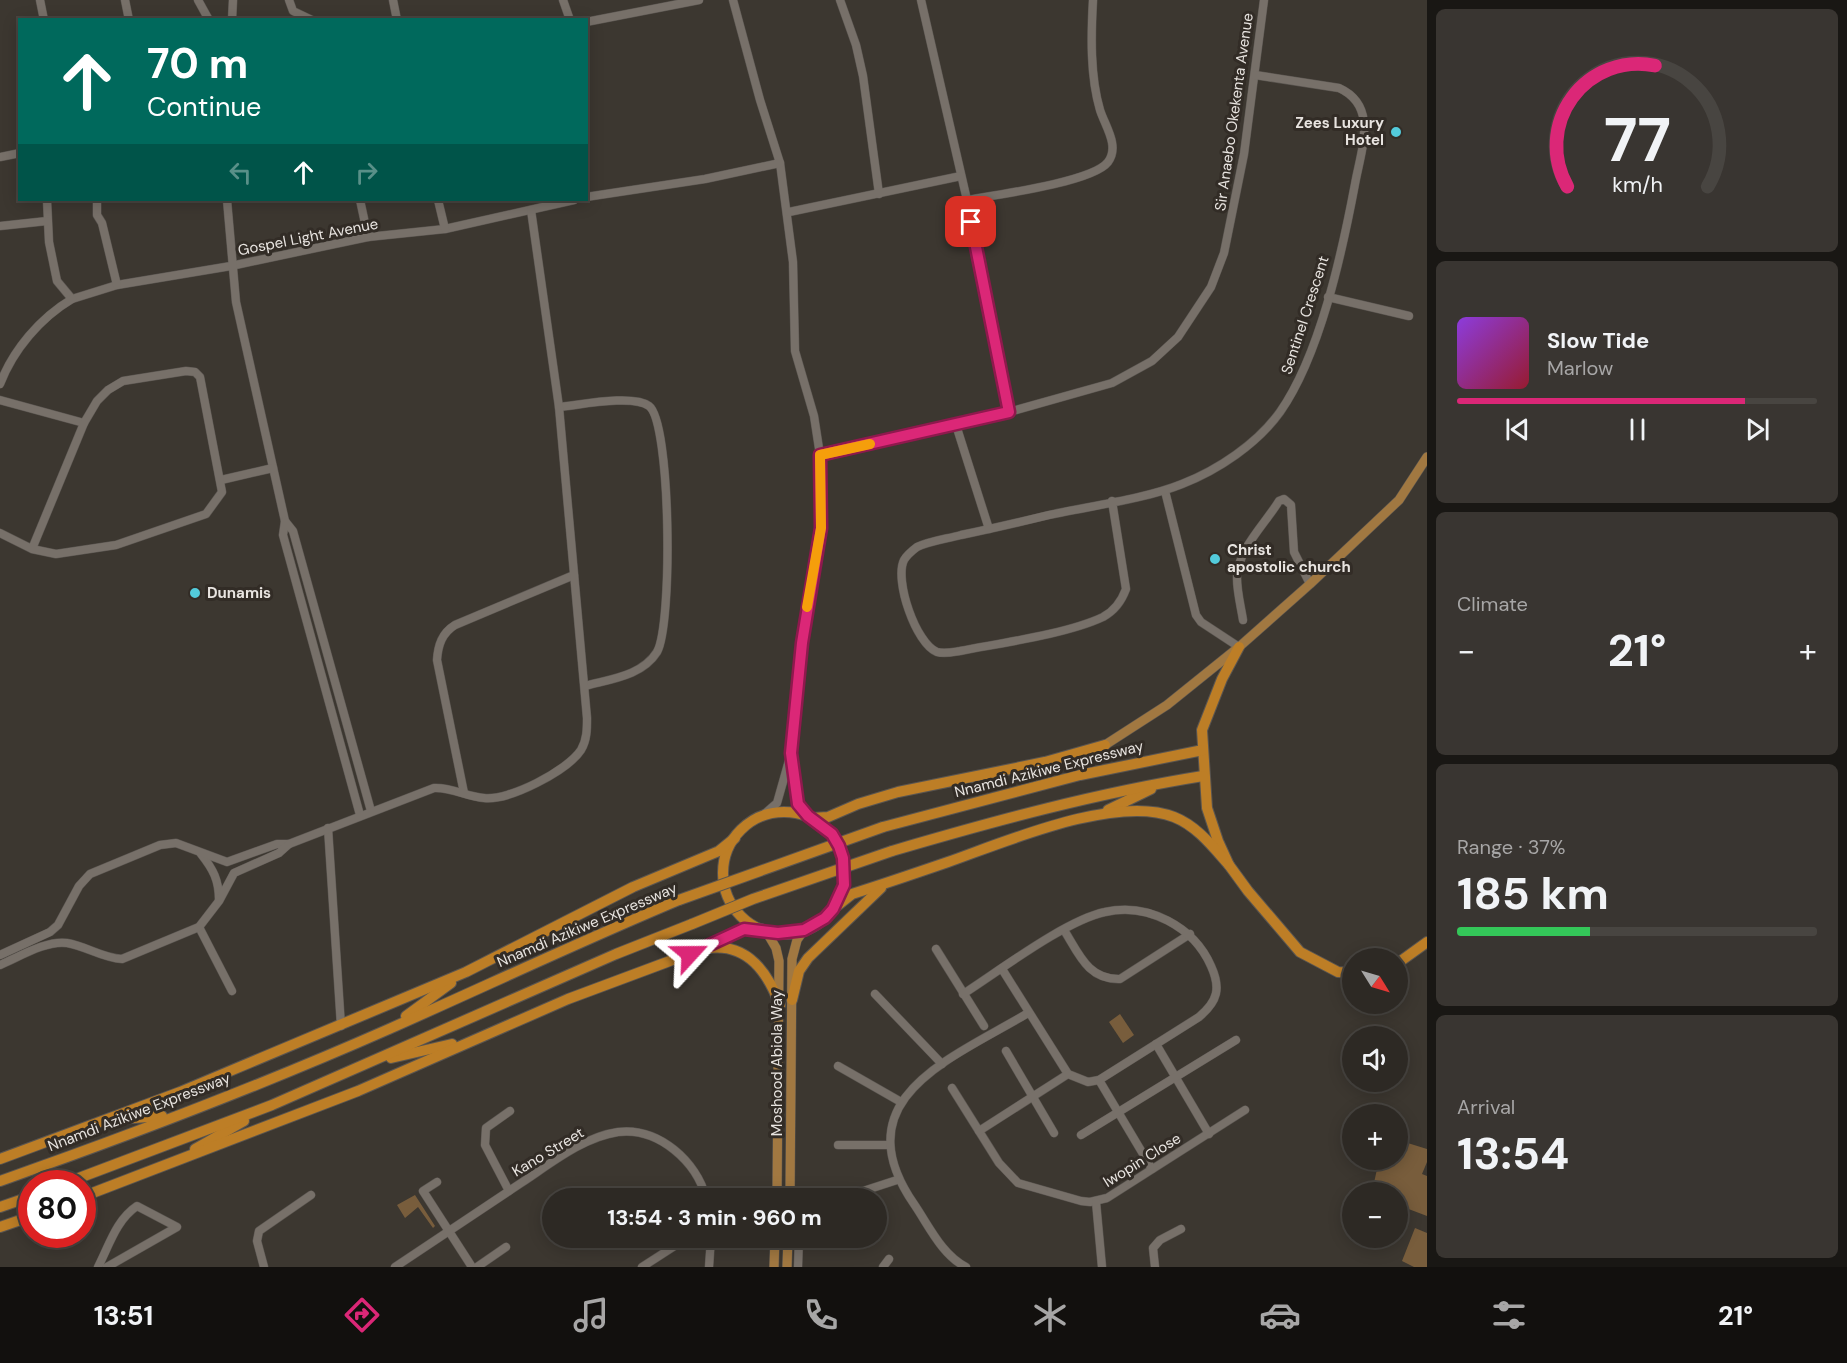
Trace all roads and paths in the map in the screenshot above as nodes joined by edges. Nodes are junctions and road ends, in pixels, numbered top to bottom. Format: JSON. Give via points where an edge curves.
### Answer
{"nodes":[{"id":1,"x":40,"y":0,"type":"edge"},
{"id":2,"x":125,"y":0,"type":"edge"},
{"id":3,"x":198,"y":0,"type":"edge"},
{"id":4,"x":233,"y":0,"type":"edge"},
{"id":5,"x":289,"y":0,"type":"edge"},
{"id":6,"x":393,"y":0,"type":"edge"},
{"id":7,"x":563,"y":0,"type":"edge"},
{"id":8,"x":699,"y":0,"type":"edge"},
{"id":9,"x":733,"y":0,"type":"edge"},
{"id":10,"x":840,"y":0,"type":"edge"},
{"id":11,"x":921,"y":0,"type":"edge"},
{"id":12,"x":1093,"y":0,"type":"edge"},
{"id":13,"x":1264,"y":0,"type":"edge"},
{"id":14,"x":44,"y":18,"type":"edge"},
{"id":15,"x":129,"y":18,"type":"edge"},
{"id":16,"x":208,"y":18,"type":"edge"},
{"id":17,"x":232,"y":18,"type":"edge"},
{"id":18,"x":308,"y":18,"type":"edge"},
{"id":19,"x":397,"y":18,"type":"edge"},
{"id":20,"x":569,"y":18,"type":"edge"},
{"id":21,"x":588,"y":22,"type":"edge"},
{"id":22,"x":1255,"y":75,"type":"junction"},
{"id":23,"x":18,"y":153,"type":"edge"},
{"id":24,"x":0,"y":157,"type":"edge"},
{"id":25,"x":780,"y":163,"type":"junction"},
{"id":26,"x":962,"y":176,"type":"junction"},
{"id":27,"x":879,"y":194,"type":"junction"},
{"id":28,"x":588,"y":198,"type":"edge"},
{"id":29,"x":967,"y":200,"type":"junction"},
{"id":30,"x":47,"y":201,"type":"edge"},
{"id":31,"x":97,"y":201,"type":"edge"},
{"id":32,"x":227,"y":201,"type":"edge"},
{"id":33,"x":360,"y":201,"type":"edge"},
{"id":34,"x":438,"y":201,"type":"edge"},
{"id":35,"x":570,"y":201,"type":"edge"},
{"id":36,"x":531,"y":210,"type":"junction"},
{"id":37,"x":789,"y":212,"type":"junction"},
{"id":38,"x":47,"y":221,"type":"junction"},
{"id":39,"x":0,"y":226,"type":"edge"},
{"id":40,"x":445,"y":229,"type":"junction"},
{"id":41,"x":368,"y":237,"type":"junction"},
{"id":42,"x":231,"y":266,"type":"junction"},
{"id":43,"x":58,"y":284,"type":"junction"},
{"id":44,"x":117,"y":285,"type":"junction"},
{"id":45,"x":1328,"y":297,"type":"junction"},
{"id":46,"x":72,"y":299,"type":"junction"},
{"id":47,"x":60,"y":306,"type":"junction"},
{"id":48,"x":1409,"y":316,"type":"dead end"},
{"id":49,"x":0,"y":384,"type":"edge"},
{"id":50,"x":0,"y":400,"type":"edge"},
{"id":51,"x":559,"y":407,"type":"junction"},
{"id":52,"x":1009,"y":412,"type":"junction"},
{"id":53,"x":84,"y":423,"type":"junction"},
{"id":54,"x":957,"y":425,"type":"junction"},
{"id":55,"x":820,"y":455,"type":"junction"},
{"id":56,"x":1427,"y":457,"type":"edge"},
{"id":57,"x":273,"y":468,"type":"junction"},
{"id":58,"x":221,"y":480,"type":"junction"},
{"id":59,"x":1165,"y":491,"type":"junction"},
{"id":60,"x":1112,"y":501,"type":"junction"},
{"id":61,"x":285,"y":521,"type":"junction"},
{"id":62,"x":989,"y":529,"type":"junction"},
{"id":63,"x":0,"y":533,"type":"edge"},
{"id":64,"x":33,"y":549,"type":"junction"},
{"id":65,"x":574,"y":575,"type":"junction"},
{"id":66,"x":1310,"y":584,"type":"junction"},
{"id":67,"x":310,"y":590,"type":"junction"},
{"id":68,"x":299,"y":593,"type":"junction"},
{"id":69,"x":1244,"y":620,"type":"dead end"},
{"id":70,"x":1239,"y":647,"type":"junction"},
{"id":71,"x":585,"y":686,"type":"junction"},
{"id":72,"x":1105,"y":745,"type":"joint"},
{"id":73,"x":1203,"y":750,"type":"junction"},
{"id":74,"x":791,"y":753,"type":"junction"},
{"id":75,"x":1203,"y":776,"type":"junction"},
{"id":76,"x":1170,"y":781,"type":"junction"},
{"id":77,"x":464,"y":793,"type":"junction"},
{"id":78,"x":371,"y":811,"type":"junction"},
{"id":79,"x":360,"y":815,"type":"junction"},
{"id":80,"x":762,"y":816,"type":"junction"},
{"id":81,"x":809,"y":817,"type":"junction"},
{"id":82,"x":1092,"y":817,"type":"junction"},
{"id":83,"x":328,"y":828,"type":"junction"},
{"id":84,"x":735,"y":838,"type":"junction"},
{"id":85,"x":289,"y":844,"type":"junction"},
{"id":86,"x":201,"y":853,"type":"junction"},
{"id":87,"x":1229,"y":865,"type":"junction"},
{"id":88,"x":892,"y":881,"type":"junction"},
{"id":89,"x":219,"y":901,"type":"junction"},
{"id":90,"x":833,"y":909,"type":"junction"},
{"id":91,"x":199,"y":927,"type":"junction"},
{"id":92,"x":764,"y":930,"type":"junction"},
{"id":93,"x":804,"y":930,"type":"junction"},
{"id":94,"x":1064,"y":930,"type":"junction"},
{"id":95,"x":1190,"y":934,"type":"junction"},
{"id":96,"x":1427,"y":942,"type":"edge"},
{"id":97,"x":702,"y":949,"type":"junction"},
{"id":98,"x":936,"y":949,"type":"dead end"},
{"id":99,"x":0,"y":955,"type":"edge"},
{"id":100,"x":1408,"y":956,"type":"edge"},
{"id":101,"x":0,"y":965,"type":"edge"},
{"id":102,"x":1002,"y":969,"type":"junction"},
{"id":103,"x":466,"y":972,"type":"junction"},
{"id":104,"x":1342,"y":972,"type":"edge"},
{"id":105,"x":232,"y":991,"type":"dead end"},
{"id":106,"x":875,"y":994,"type":"dead end"},
{"id":107,"x":963,"y":994,"type":"junction"},
{"id":108,"x":792,"y":1000,"type":"junction"},
{"id":109,"x":780,"y":1005,"type":"junction"},
{"id":110,"x":1028,"y":1013,"type":"junction"},
{"id":111,"x":341,"y":1026,"type":"junction"},
{"id":112,"x":984,"y":1026,"type":"dead end"},
{"id":113,"x":387,"y":1030,"type":"junction"},
{"id":114,"x":478,"y":1039,"type":"junction"},
{"id":115,"x":1236,"y":1040,"type":"dead end"},
{"id":116,"x":1156,"y":1044,"type":"junction"},
{"id":117,"x":1006,"y":1051,"type":"dead end"},
{"id":118,"x":368,"y":1064,"type":"junction"},
{"id":119,"x":942,"y":1064,"type":"junction"},
{"id":120,"x":838,"y":1066,"type":"dead end"},
{"id":121,"x":1068,"y":1074,"type":"junction"},
{"id":122,"x":1175,"y":1077,"type":"junction"},
{"id":123,"x":1098,"y":1080,"type":"junction"},
{"id":124,"x":952,"y":1088,"type":"dead end"},
{"id":125,"x":1033,"y":1097,"type":"junction"},
{"id":126,"x":901,"y":1102,"type":"junction"},
{"id":127,"x":272,"y":1105,"type":"junction"},
{"id":128,"x":1245,"y":1110,"type":"dead end"},
{"id":129,"x":510,"y":1111,"type":"dead end"},
{"id":130,"x":1117,"y":1113,"type":"junction"},
{"id":131,"x":175,"y":1115,"type":"junction"},
{"id":132,"x":104,"y":1120,"type":"junction"},
{"id":133,"x":979,"y":1131,"type":"junction"},
{"id":134,"x":1054,"y":1133,"type":"dead end"},
{"id":135,"x":1209,"y":1134,"type":"junction"},
{"id":136,"x":1082,"y":1135,"type":"dead end"},
{"id":137,"x":838,"y":1145,"type":"dead end"},
{"id":138,"x":890,"y":1145,"type":"junction"},
{"id":139,"x":0,"y":1159,"type":"edge"},
{"id":140,"x":164,"y":1167,"type":"junction"},
{"id":141,"x":1152,"y":1169,"type":"junction"},
{"id":142,"x":96,"y":1172,"type":"edge"},
{"id":143,"x":897,"y":1180,"type":"junction"},
{"id":144,"x":0,"y":1181,"type":"edge"},
{"id":145,"x":437,"y":1182,"type":"dead end"},
{"id":146,"x":702,"y":1188,"type":"edge"},
{"id":147,"x":777,"y":1188,"type":"edge"},
{"id":148,"x":790,"y":1188,"type":"edge"},
{"id":149,"x":872,"y":1188,"type":"edge"},
{"id":150,"x":509,"y":1191,"type":"junction"},
{"id":151,"x":96,"y":1192,"type":"edge"},
{"id":152,"x":311,"y":1195,"type":"dead end"},
{"id":153,"x":18,"y":1201,"type":"edge"},
{"id":154,"x":1096,"y":1202,"type":"junction"},
{"id":155,"x":0,"y":1207,"type":"edge"},
{"id":156,"x":18,"y":1221,"type":"edge"},
{"id":157,"x":0,"y":1227,"type":"edge"},
{"id":158,"x":1181,"y":1229,"type":"dead end"},
{"id":159,"x":448,"y":1231,"type":"junction"},
{"id":160,"x":506,"y":1247,"type":"dead end"},
{"id":161,"x":671,"y":1248,"type":"edge"},
{"id":162,"x":710,"y":1248,"type":"edge"},
{"id":163,"x":775,"y":1248,"type":"edge"},
{"id":164,"x":788,"y":1248,"type":"edge"},
{"id":165,"x":799,"y":1248,"type":"edge"},
{"id":166,"x":889,"y":1259,"type":"dead end"},
{"id":167,"x":955,"y":1265,"type":"edge"},
{"id":168,"x":98,"y":1267,"type":"edge"},
{"id":169,"x":107,"y":1267,"type":"edge"},
{"id":170,"x":264,"y":1267,"type":"edge"},
{"id":171,"x":395,"y":1267,"type":"edge"},
{"id":172,"x":472,"y":1267,"type":"edge"},
{"id":173,"x":477,"y":1267,"type":"edge"},
{"id":174,"x":642,"y":1267,"type":"edge"},
{"id":175,"x":709,"y":1267,"type":"edge"},
{"id":176,"x":774,"y":1267,"type":"edge"},
{"id":177,"x":787,"y":1267,"type":"edge"},
{"id":178,"x":798,"y":1267,"type":"edge"},
{"id":179,"x":883,"y":1267,"type":"edge"},
{"id":180,"x":966,"y":1267,"type":"edge"},
{"id":181,"x":1102,"y":1267,"type":"edge"},
{"id":182,"x":1155,"y":1267,"type":"edge"}],
"edges":[{"from":1,"to":14,"type":"street"},
{"from":2,"to":15,"type":"street"},
{"from":3,"to":16,"type":"street"},
{"from":4,"to":17,"type":"street"},
{"from":5,"to":18,"type":"street","via":[[293,11]]},
{"from":6,"to":19,"type":"street"},
{"from":7,"to":20,"type":"street"},
{"from":8,"to":21,"type":"street"},
{"from":9,"to":25,"type":"street"},
{"from":10,"to":27,"type":"street","via":[[863,76]]},
{"from":11,"to":26,"type":"street"},
{"from":12,"to":29,"type":"street","via":[[1096,93],[1112,142],[1109,161],[1087,176]]},
{"from":13,"to":22,"type":"street","name":"Sir Anaebo Okekenta Avenue"},
{"from":22,"to":45,"type":"street","name":"Sentinel Crescent","via":[[1339,88],[1357,99],[1364,111],[1355,185]]},
{"from":22,"to":52,"type":"street","name":"Sir Anaebo Okekenta Avenue","via":[[1224,253],[1211,287],[1189,323],[1166,350],[1126,377]]},
{"from":23,"to":24,"type":"street"},
{"from":25,"to":28,"type":"street"},
{"from":25,"to":37,"type":"street"},
{"from":26,"to":27,"type":"street"},
{"from":26,"to":29,"type":"street"},
{"from":27,"to":37,"type":"street"},
{"from":29,"to":52,"type":"street"},
{"from":30,"to":38,"type":"street"},
{"from":31,"to":44,"type":"street","via":[[97,215]]},
{"from":32,"to":42,"type":"street"},
{"from":33,"to":41,"type":"street"},
{"from":34,"to":40,"type":"street"},
{"from":35,"to":36,"type":"street","name":"Gospel Light Avenue"},
{"from":36,"to":40,"type":"street","name":"Gospel Light Avenue"},
{"from":36,"to":51,"type":"street"},
{"from":37,"to":55,"type":"street","via":[[795,351],[814,416]]},
{"from":38,"to":39,"type":"street"},
{"from":38,"to":43,"type":"street"},
{"from":40,"to":41,"type":"street","name":"Gospel Light Avenue"},
{"from":41,"to":42,"type":"street","name":"Gospel Light Avenue"},
{"from":42,"to":44,"type":"street","name":"Gospel Light Avenue"},
{"from":42,"to":57,"type":"street"},
{"from":43,"to":46,"type":"street"},
{"from":43,"to":47,"type":"street"},
{"from":44,"to":46,"type":"street","name":"Gospel Light Avenue"},
{"from":45,"to":48,"type":"street"},
{"from":45,"to":59,"type":"street","name":"Sentinel Crescent","via":[[1296,385],[1269,426],[1223,463]]},
{"from":46,"to":47,"type":"street","name":"Gospel Light Avenue"},
{"from":47,"to":49,"type":"street","name":"Gospel Light Avenue","via":[[14,354]]},
{"from":50,"to":53,"type":"street"},
{"from":51,"to":65,"type":"street"},
{"from":51,"to":71,"type":"street","via":[[630,400],[649,406],[655,412],[667,509],[669,562],[660,646],[639,669]]},
{"from":52,"to":54,"type":"street","name":"Sir Anaebo Okekenta Avenue"},
{"from":53,"to":58,"type":"street","via":[[97,401],[123,381],[195,372],[202,382]]},
{"from":53,"to":64,"type":"street"},
{"from":54,"to":55,"type":"street","name":"Sir Anaebo Okekenta Avenue"},
{"from":54,"to":62,"type":"street"},
{"from":55,"to":74,"type":"street","via":[[821,528],[803,634]]},
{"from":56,"to":66,"type":"main road","via":[[1399,500]]},
{"from":57,"to":58,"type":"street"},
{"from":57,"to":61,"type":"street"},
{"from":58,"to":64,"type":"street","via":[[222,492],[216,502],[206,514],[192,521],[116,545],[56,554]]},
{"from":59,"to":60,"type":"street","name":"Sentinel Crescent"},
{"from":59,"to":70,"type":"street","via":[[1196,615]]},
{"from":60,"to":62,"type":"street","name":"Sentinel Crescent"},
{"from":60,"to":62,"type":"street","name":"Sentinel Crescent","via":[[1126,588],[1112,611],[1077,625],[945,654],[935,651],[917,632],[902,585],[904,560],[923,544]]},
{"from":61,"to":67,"type":"street","via":[[293,531]]},
{"from":61,"to":68,"type":"street","via":[[283,535]]},
{"from":63,"to":64,"type":"street"},
{"from":65,"to":71,"type":"street"},
{"from":65,"to":77,"type":"street","via":[[455,625],[440,641],[437,660]]},
{"from":66,"to":69,"type":"street","via":[[1294,552],[1292,505],[1284,499],[1242,559],[1237,577]]},
{"from":66,"to":70,"type":"main road"},
{"from":67,"to":68,"type":"street"},
{"from":67,"to":78,"type":"street"},
{"from":68,"to":79,"type":"street"},
{"from":70,"to":72,"type":"main road","via":[[1167,705]]},
{"from":70,"to":73,"type":"highway","via":[[1202,730]]},
{"from":71,"to":77,"type":"street","via":[[585,740],[571,762],[532,784],[502,795],[484,798]]},
{"from":72,"to":81,"type":"highway","name":"Nnamdi Azikiwe Expressway","via":[[1045,762],[898,792],[828,817]]},
{"from":73,"to":75,"type":"highway"},
{"from":73,"to":113,"type":"highway","name":"Nnamdi Azikiwe Expressway","bridge":true,"via":[[1080,774],[884,827],[679,900]]},
{"from":74,"to":80,"type":"street","via":[[777,803]]},
{"from":74,"to":81,"type":"street","via":[[796,796]]},
{"from":75,"to":76,"type":"highway"},
{"from":75,"to":87,"type":"highway","via":[[1207,808]]},
{"from":76,"to":82,"type":"highway"},
{"from":76,"to":118,"type":"highway","bridge":true,"via":[[992,822],[892,851],[753,899],[616,954]]},
{"from":77,"to":78,"type":"street","via":[[434,788]]},
{"from":78,"to":79,"type":"street"},
{"from":79,"to":83,"type":"street"},
{"from":80,"to":81,"type":"highway","via":[[785,812]]},
{"from":80,"to":84,"type":"highway"},
{"from":81,"to":90,"type":"highway","via":[[832,834],[843,858],[844,885]]},
{"from":82,"to":87,"type":"highway","via":[[1152,811],[1173,817],[1189,824]]},
{"from":82,"to":88,"type":"highway","via":[[1010,839]]},
{"from":83,"to":85,"type":"street"},
{"from":83,"to":111,"type":"street"},
{"from":84,"to":92,"type":"highway","via":[[724,867],[728,897],[748,922]]},
{"from":84,"to":103,"type":"highway","name":"Nnamdi Azikiwe Expressway","via":[[719,851],[633,887]]},
{"from":85,"to":86,"type":"street","via":[[277,844],[227,862]]},
{"from":85,"to":89,"type":"street","via":[[279,853],[234,873]]},
{"from":86,"to":89,"type":"street","via":[[219,884]]},
{"from":86,"to":99,"type":"street","via":[[176,843],[160,845],[90,874],[57,926]]},
{"from":87,"to":104,"type":"highway","via":[[1300,952]]},
{"from":88,"to":90,"type":"highway","via":[[852,894]]},
{"from":88,"to":108,"type":"highway","via":[[869,897],[808,957],[799,971]]},
{"from":89,"to":91,"type":"street"},
{"from":90,"to":93,"type":"highway"},
{"from":91,"to":101,"type":"street","via":[[122,959],[69,943],[56,943]]},
{"from":91,"to":105,"type":"street"},
{"from":92,"to":93,"type":"highway"},
{"from":92,"to":97,"type":"highway","via":[[744,929]]},
{"from":92,"to":109,"type":"main road","name":"Moshood Abiola Way","via":[[778,953]]},
{"from":93,"to":108,"type":"main road","name":"Moshood Abiola Way","via":[[793,953]]},
{"from":94,"to":95,"type":"street","via":[[1106,912],[1131,910],[1162,918]]},
{"from":94,"to":95,"type":"street","via":[[1089,971],[1110,979],[1119,979]]},
{"from":94,"to":102,"type":"street"},
{"from":95,"to":116,"type":"street","via":[[1212,968],[1217,997],[1199,1017]]},
{"from":96,"to":100,"type":"highway"},
{"from":97,"to":109,"type":"highway","via":[[734,950],[756,962],[768,975]]},
{"from":97,"to":114,"type":"highway","via":[[594,989]]},
{"from":98,"to":107,"type":"street"},
{"from":102,"to":107,"type":"street"},
{"from":102,"to":110,"type":"street"},
{"from":103,"to":111,"type":"highway","name":"Nnamdi Azikiwe Expressway"},
{"from":103,"to":113,"type":"highway"},
{"from":106,"to":119,"type":"street"},
{"from":107,"to":112,"type":"street"},
{"from":108,"to":148,"type":"main road","name":"Moshood Abiola Way"},
{"from":109,"to":147,"type":"main road","name":"Moshood Abiola Way"},
{"from":110,"to":119,"type":"street"},
{"from":110,"to":121,"type":"street"},
{"from":111,"to":132,"type":"highway","name":"Nnamdi Azikiwe Expressway"},
{"from":113,"to":131,"type":"highway","name":"Nnamdi Azikiwe Expressway"},
{"from":114,"to":118,"type":"highway"},
{"from":114,"to":140,"type":"highway"},
{"from":115,"to":122,"type":"street"},
{"from":116,"to":122,"type":"street"},
{"from":116,"to":123,"type":"street"},
{"from":117,"to":125,"type":"street"},
{"from":118,"to":127,"type":"highway"},
{"from":119,"to":126,"type":"street","via":[[918,1081]]},
{"from":120,"to":126,"type":"street"},
{"from":121,"to":123,"type":"street","via":[[1088,1082]]},
{"from":121,"to":125,"type":"street"},
{"from":122,"to":130,"type":"street"},
{"from":122,"to":135,"type":"street"},
{"from":123,"to":130,"type":"street"},
{"from":124,"to":133,"type":"street","name":"Iwopin Close"},
{"from":125,"to":133,"type":"street"},
{"from":125,"to":134,"type":"street"},
{"from":126,"to":138,"type":"street"},
{"from":127,"to":140,"type":"highway"},
{"from":127,"to":142,"type":"highway"},
{"from":128,"to":135,"type":"street","name":"Iwopin Close"},
{"from":129,"to":150,"type":"street","via":[[486,1128],[485,1145]]},
{"from":130,"to":136,"type":"street"},
{"from":130,"to":141,"type":"street"},
{"from":131,"to":132,"type":"highway"},
{"from":131,"to":144,"type":"highway","name":"Nnamdi Azikiwe Expressway"},
{"from":132,"to":139,"type":"highway","name":"Nnamdi Azikiwe Expressway"},
{"from":133,"to":154,"type":"street","name":"Iwopin Close","via":[[999,1163],[1018,1183]]},
{"from":135,"to":141,"type":"street","name":"Iwopin Close"},
{"from":137,"to":138,"type":"street"},
{"from":138,"to":143,"type":"street"},
{"from":140,"to":151,"type":"highway"},
{"from":141,"to":154,"type":"street","name":"Iwopin Close"},
{"from":143,"to":149,"type":"street"},
{"from":143,"to":167,"type":"street"},
{"from":145,"to":159,"type":"street","via":[[423,1191]]},
{"from":146,"to":150,"type":"street","name":"Kano Street","via":[[695,1170],[683,1156],[652,1139],[619,1132],[566,1154]]},
{"from":150,"to":159,"type":"street","name":"Kano Street"},
{"from":152,"to":170,"type":"street","via":[[259,1231]]},
{"from":153,"to":155,"type":"highway"},
{"from":154,"to":181,"type":"street"},
{"from":156,"to":157,"type":"highway"},
{"from":158,"to":182,"type":"street","via":[[1153,1248]]},
{"from":159,"to":171,"type":"street","name":"Kano Street"},
{"from":159,"to":172,"type":"street"},
{"from":160,"to":173,"type":"street"},
{"from":161,"to":174,"type":"street"},
{"from":162,"to":175,"type":"street"},
{"from":163,"to":176,"type":"main road"},
{"from":164,"to":177,"type":"main road"},
{"from":165,"to":178,"type":"street"},
{"from":166,"to":179,"type":"street"},
{"from":167,"to":180,"type":"street"},
{"from":168,"to":169,"type":"street","via":[[115,1231],[127,1212],[136,1206],[177,1229]]}]}
